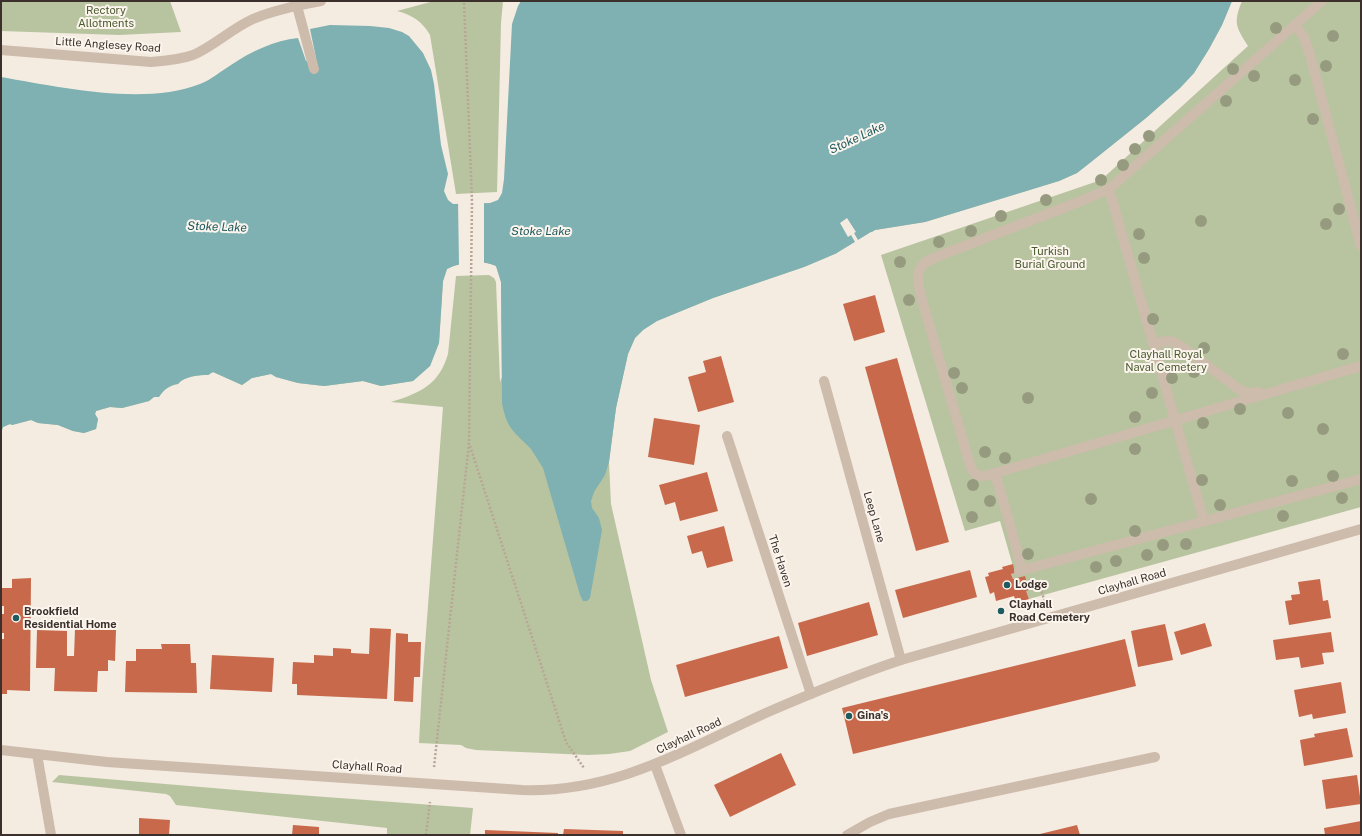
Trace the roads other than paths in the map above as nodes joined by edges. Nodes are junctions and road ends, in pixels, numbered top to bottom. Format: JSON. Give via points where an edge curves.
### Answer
{"nodes":[{"id":1,"x":321,"y":1,"type":"edge"},
{"id":2,"x":1322,"y":1,"type":"edge"},
{"id":3,"x":297,"y":6,"type":"junction"},
{"id":4,"x":1295,"y":25,"type":"junction"},
{"id":5,"x":1,"y":50,"type":"edge"},
{"id":6,"x":314,"y":69,"type":"dead end"},
{"id":7,"x":1108,"y":189,"type":"junction"},
{"id":8,"x":1361,"y":246,"type":"edge"},
{"id":9,"x":1153,"y":344,"type":"junction"},
{"id":10,"x":1361,"y":366,"type":"edge"},
{"id":11,"x":824,"y":381,"type":"dead end"},
{"id":12,"x":1282,"y":389,"type":"junction"},
{"id":13,"x":1175,"y":420,"type":"junction"},
{"id":14,"x":727,"y":436,"type":"dead end"},
{"id":15,"x":994,"y":474,"type":"junction"},
{"id":16,"x":1361,"y":478,"type":"edge"},
{"id":17,"x":1204,"y":521,"type":"junction"},
{"id":18,"x":1361,"y":529,"type":"edge"},
{"id":19,"x":901,"y":660,"type":"junction"},
{"id":20,"x":811,"y":694,"type":"junction"},
{"id":21,"x":1,"y":750,"type":"edge"},
{"id":22,"x":37,"y":754,"type":"junction"},
{"id":23,"x":1156,"y":757,"type":"dead end"},
{"id":24,"x":655,"y":765,"type":"junction"},
{"id":25,"x":51,"y":835,"type":"edge"},
{"id":26,"x":682,"y":835,"type":"edge"},
{"id":27,"x":847,"y":835,"type":"edge"}],
"edges":[{"from":1,"to":3,"type":"street","name":"Little Anglesey Road"},
{"from":2,"to":4,"type":"street"},
{"from":3,"to":5,"type":"street","name":"Little Anglesey Road","via":[[252,20],[193,55],[169,61],[151,62]]},
{"from":3,"to":6,"type":"street"},
{"from":4,"to":7,"type":"street"},
{"from":4,"to":8,"type":"street","via":[[1304,37],[1310,55]]},
{"from":7,"to":9,"type":"street"},
{"from":7,"to":15,"type":"street","via":[[931,259],[920,266],[920,293],[972,470],[978,476]]},
{"from":9,"to":12,"type":"street","via":[[1174,342],[1248,393]]},
{"from":9,"to":13,"type":"street"},
{"from":10,"to":12,"type":"street"},
{"from":11,"to":19,"type":"street","name":"Leep Lane"},
{"from":12,"to":13,"type":"street"},
{"from":13,"to":15,"type":"street"},
{"from":13,"to":17,"type":"street"},
{"from":14,"to":20,"type":"street","name":"The Haven"},
{"from":15,"to":17,"type":"street","via":[[1021,570]]},
{"from":16,"to":17,"type":"street"},
{"from":18,"to":19,"type":"street","name":"Clayhall Road"},
{"from":19,"to":20,"type":"street","name":"Clayhall Road"},
{"from":20,"to":24,"type":"street","name":"Clayhall Road"},
{"from":21,"to":22,"type":"street","name":"Clayhall Road"},
{"from":22,"to":24,"type":"street","name":"Clayhall Road","via":[[107,762],[539,790],[594,784]]},
{"from":22,"to":25,"type":"street"},
{"from":23,"to":27,"type":"street","via":[[890,814]]},
{"from":24,"to":26,"type":"street"}]}
